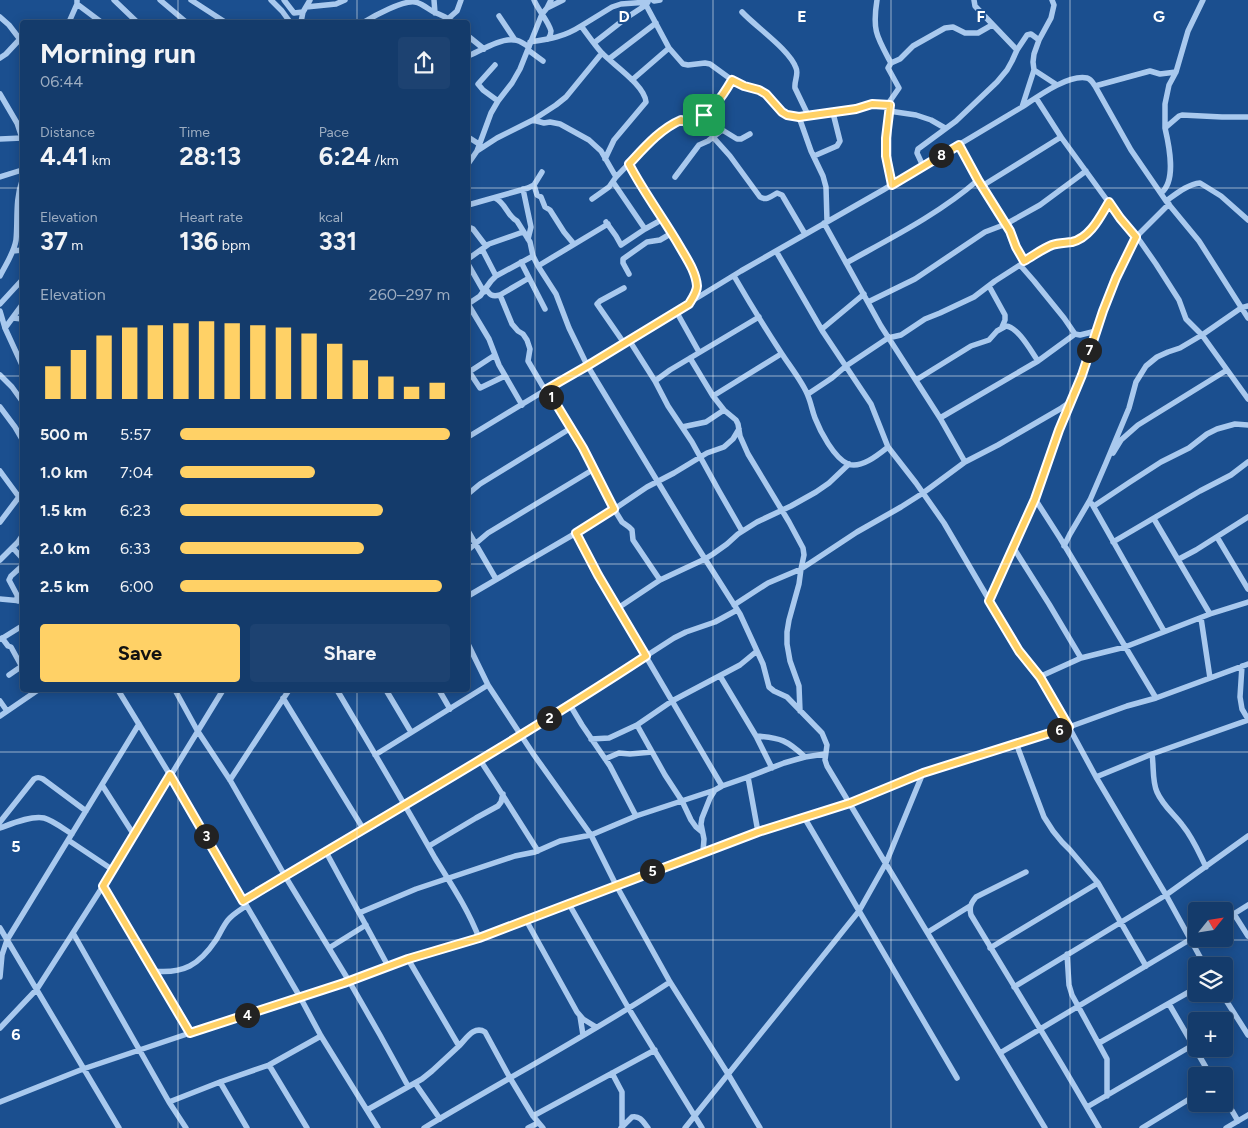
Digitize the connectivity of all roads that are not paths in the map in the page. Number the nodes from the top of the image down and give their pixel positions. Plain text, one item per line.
1 (114, 0) edge
2 (160, 0) edge
3 (191, 0) edge
4 (271, 0) edge
5 (284, 0) edge
6 (310, 0) edge
7 (345, 0) edge
8 (434, 0) edge
9 (461, 0) edge
10 (534, 0) edge
11 (551, 0) edge
12 (563, 0) edge
13 (877, 0) edge
14 (974, 0) edge
15 (1052, 0) edge
16 (1203, 0) edge
17 (404, 1) edge
18 (77, 2) edge
19 (652, 2) edge
20 (547, 8) junction
21 (304, 9) junction
22 (435, 12) junction
23 (742, 12) dead end
24 (542, 14) junction
25 (500, 16) dead end
26 (0, 17) edge
27 (70, 20) edge
28 (99, 20) edge
29 (135, 20) edge
30 (184, 20) edge
31 (223, 20) edge
32 (289, 20) edge
33 (301, 20) edge
34 (368, 20) edge
35 (451, 20) edge
36 (656, 23) junction
37 (992, 25) junction
38 (581, 26) junction
39 (470, 38) edge
40 (20, 39) edge
41 (548, 39) junction
42 (515, 40) junction
43 (1039, 40) junction
44 (20, 41) edge
45 (594, 43) junction
46 (529, 46) junction
47 (669, 48) junction
48 (484, 49) junction
49 (1016, 50) junction
50 (602, 53) junction
51 (470, 55) edge
52 (0, 58) edge
53 (609, 59) junction
54 (543, 61) dead end
55 (891, 63) junction
56 (495, 64) dead end
57 (1034, 70) junction
58 (1176, 72) junction
59 (632, 80) junction
60 (732, 80) junction
61 (1057, 85) junction
62 (1095, 86) junction
63 (0, 94) edge
64 (1036, 98) junction
65 (498, 101) junction
66 (1022, 107) junction
67 (889, 108) junction
68 (833, 112) junction
69 (704, 115) junction
70 (808, 115) junction
71 (799, 117) junction
72 (1248, 117) edge
73 (533, 120) junction
74 (945, 128) junction
75 (1165, 128) junction
76 (722, 130) junction
77 (20, 132) edge
78 (750, 134) dead end
79 (713, 136) junction
80 (1061, 137) junction
81 (20, 138) edge
82 (0, 139) edge
83 (470, 139) edge
84 (959, 145) junction
85 (478, 148) junction
86 (814, 156) junction
87 (605, 159) junction
88 (470, 161) edge
89 (629, 164) junction
90 (923, 166) junction
91 (20, 171) edge
92 (542, 172) dead end
93 (1086, 172) junction
94 (0, 177) edge
95 (675, 177) dead end
96 (615, 180) junction
97 (978, 180) junction
98 (534, 185) junction
99 (892, 185) junction
100 (982, 186) junction
101 (523, 189) junction
102 (20, 191) edge
103 (1161, 193) junction
104 (495, 198) junction
105 (592, 199) dead end
106 (1109, 202) junction
107 (1167, 202) junction
108 (470, 204) edge
109 (663, 219) junction
110 (1248, 220) edge
111 (826, 222) junction
112 (1006, 224) junction
113 (470, 229) edge
114 (645, 229) junction
115 (19, 231) edge
116 (523, 232) junction
117 (672, 233) junction
118 (805, 234) junction
119 (1136, 237) junction
120 (528, 239) junction
121 (574, 244) junction
122 (484, 248) junction
123 (20, 250) edge
124 (13, 251) junction
125 (776, 251) junction
126 (533, 256) junction
127 (470, 258) edge
128 (521, 262) junction
129 (846, 263) junction
130 (1022, 263) junction
131 (538, 266) junction
132 (470, 267) edge
133 (629, 274) dead end
134 (0, 276) edge
135 (496, 276) junction
136 (734, 276) junction
137 (529, 278) junction
138 (20, 282) edge
139 (989, 286) junction
140 (624, 288) dead end
141 (485, 291) junction
142 (864, 294) junction
143 (500, 295) junction
144 (868, 302) junction
145 (470, 303) edge
146 (0, 304) edge
147 (689, 304) junction
148 (1248, 306) edge
149 (470, 307) edge
150 (20, 308) edge
151 (1241, 308) junction
152 (546, 309) dead end
153 (0, 311) edge
154 (676, 311) junction
155 (759, 317) junction
156 (13, 318) junction
157 (1248, 318) edge
158 (20, 319) edge
159 (1002, 327) junction
160 (5, 328) junction
161 (822, 329) junction
162 (1096, 331) junction
163 (1075, 334) junction
164 (1202, 335) junction
165 (888, 338) junction
166 (627, 342) junction
167 (700, 352) junction
168 (782, 354) junction
169 (495, 355) junction
170 (690, 358) junction
171 (20, 361) edge
172 (1038, 361) junction
173 (587, 366) junction
174 (846, 366) junction
175 (470, 370) edge
176 (1227, 370) junction
177 (470, 374) edge
178 (0, 375) edge
179 (505, 376) junction
180 (916, 380) junction
181 (655, 381) junction
182 (546, 389) junction
183 (808, 394) junction
184 (713, 396) junction
185 (20, 398) edge
186 (1248, 399) edge
187 (1072, 401) junction
188 (522, 405) junction
189 (0, 407) edge
190 (724, 410) junction
191 (940, 418) junction
192 (1248, 425) edge
193 (682, 427) junction
194 (571, 428) junction
195 (740, 429) junction
196 (470, 435) edge
197 (20, 436) edge
198 (888, 446) junction
199 (700, 456) junction
200 (965, 462) junction
201 (1248, 462) edge
202 (1106, 463) junction
203 (849, 464) junction
204 (594, 469) junction
205 (1, 474) edge
206 (657, 481) junction
207 (470, 492) edge
208 (923, 493) junction
209 (20, 494) edge
210 (20, 496) edge
211 (1035, 499) junction
212 (1090, 500) junction
213 (1094, 506) junction
214 (614, 509) junction
215 (781, 510) junction
216 (1248, 517) edge
217 (1154, 519) junction
218 (0, 522) edge
219 (742, 531) junction
220 (576, 533) junction
221 (470, 535) edge
222 (1217, 537) junction
223 (20, 539) edge
224 (1114, 542) junction
225 (475, 544) junction
226 (1064, 546) junction
227 (1013, 547) junction
228 (13, 548) junction
229 (470, 548) edge
230 (20, 556) edge
231 (705, 559) junction
232 (1178, 559) junction
233 (0, 560) edge
234 (20, 568) edge
235 (801, 569) junction
236 (496, 579) junction
237 (660, 580) junction
238 (1248, 589) edge
239 (470, 595) edge
240 (0, 599) edge
241 (20, 601) edge
242 (989, 601) junction
243 (1248, 602) edge
244 (736, 607) junction
245 (618, 608) junction
246 (1210, 614) junction
247 (1201, 618) junction
248 (20, 627) edge
249 (1164, 631) junction
250 (1, 639) edge
251 (1125, 647) junction
252 (470, 648) edge
253 (757, 651) junction
254 (646, 656) junction
255 (1081, 658) junction
256 (20, 663) edge
257 (1245, 665) edge
258 (20, 668) edge
259 (9, 675) dead end
260 (720, 676) junction
261 (1040, 677) junction
262 (1210, 678) junction
263 (488, 686) junction
264 (35, 692) edge
265 (119, 692) edge
266 (177, 692) edge
267 (222, 692) edge
268 (288, 692) edge
269 (338, 692) edge
270 (387, 692) edge
271 (440, 692) edge
272 (283, 698) junction
273 (1156, 698) junction
274 (0, 701) edge
275 (672, 701) junction
276 (570, 705) junction
277 (450, 709) junction
278 (7, 711) junction
279 (800, 711) junction
280 (0, 716) edge
281 (1248, 719) edge
282 (139, 724) junction
283 (637, 725) junction
284 (1069, 727) junction
285 (198, 730) junction
286 (411, 732) junction
287 (521, 735) junction
288 (756, 736) junction
289 (591, 739) junction
290 (1016, 743) junction
291 (652, 752) junction
292 (825, 754) junction
293 (1152, 754) junction
294 (375, 755) junction
295 (805, 757) junction
296 (605, 759) junction
297 (480, 760) junction
298 (772, 768) junction
299 (923, 773) junction
300 (170, 775) junction
301 (748, 777) junction
302 (1096, 777) junction
303 (230, 780) junction
304 (102, 785) junction
305 (722, 786) junction
306 (715, 790) junction
307 (503, 794) junction
308 (682, 801) junction
309 (850, 803) junction
310 (406, 805) junction
311 (86, 810) junction
312 (636, 816) junction
313 (804, 817) junction
314 (0, 822) edge
315 (0, 828) edge
316 (364, 830) junction
317 (702, 832) junction
318 (758, 832) junction
319 (72, 834) junction
320 (134, 835) junction
321 (591, 835) junction
322 (1248, 836) edge
323 (68, 840) junction
324 (429, 846) junction
325 (538, 851) junction
326 (326, 852) junction
327 (703, 852) junction
328 (886, 863) junction
329 (1206, 867) junction
330 (113, 870) junction
331 (1026, 872) dead end
332 (285, 876) junction
333 (448, 879) junction
334 (1098, 883) junction
335 (616, 885) junction
336 (103, 886) junction
337 (1166, 895) junction
338 (245, 903) junction
339 (569, 904) junction
340 (1248, 905) edge
341 (970, 906) junction
342 (859, 911) junction
343 (359, 913) junction
344 (1234, 914) joint
345 (526, 920) junction
346 (1121, 922) junction
347 (366, 924) junction
348 (0, 928) edge
349 (928, 932) junction
350 (73, 933) junction
351 (1188, 936) edge
352 (1248, 936) edge
353 (479, 938) junction
354 (7, 940) junction
355 (1188, 941) edge
356 (329, 948) junction
357 (990, 948) junction
358 (1067, 954) junction
359 (408, 959) junction
360 (388, 966) junction
361 (1146, 966) junction
362 (153, 971) junction
363 (0, 977) edge
364 (349, 981) junction
365 (670, 982) junction
366 (1014, 987) junction
367 (37, 989) junction
368 (1188, 993) edge
369 (300, 997) junction
370 (1227, 1002) edge
371 (1169, 1004) junction
372 (1078, 1006) junction
373 (629, 1009) junction
374 (580, 1016) junction
375 (0, 1028) edge
376 (596, 1028) junction
377 (1040, 1029) junction
378 (190, 1033) junction
379 (583, 1035) junction
380 (1248, 1035) edge
381 (321, 1036) junction
382 (1188, 1036) edge
383 (1100, 1043) junction
384 (459, 1046) junction
385 (1188, 1048) edge
386 (140, 1050) junction
387 (655, 1050) junction
388 (1000, 1053) junction
389 (269, 1065) junction
390 (83, 1069) junction
391 (612, 1074) junction
392 (728, 1074) junction
393 (510, 1078) junction
394 (957, 1078) dead end
395 (220, 1082) junction
396 (415, 1083) junction
397 (408, 1086) junction
398 (1107, 1096) junction
399 (1188, 1100) edge
400 (0, 1102) edge
401 (169, 1102) junction
402 (1087, 1107) junction
403 (367, 1110) junction
404 (1233, 1112) edge
405 (695, 1115) junction
406 (1248, 1115) edge
407 (533, 1116) junction
408 (440, 1119) junction
409 (1238, 1121) junction
410 (538, 1123) junction
411 (119, 1128) edge
412 (186, 1128) edge
413 (247, 1128) edge
414 (307, 1128) edge
415 (378, 1128) edge
416 (424, 1128) edge
417 (528, 1128) edge
418 (543, 1128) edge
419 (621, 1128) edge
420 (648, 1128) edge
421 (685, 1128) edge
422 (702, 1128) edge
423 (760, 1128) edge
424 (1045, 1128) edge
425 (1098, 1128) edge
426 (1142, 1128) edge
427 (1226, 1128) edge

1 - 29 street
2 - 30 street
3 - 31 street
4 - 32 street
5 - 21 street
6 - 21 street
7 - 21 street
8 - 22 street
9 - 35 street
10 - 24 street
11 - 20 street
12 - 20 street
13 - 55 street
14 - 37 street
15 - 43 street
16 - 58 street
17 - 22 street
17 - 34 street
18 - 27 street
18 - 28 street
19 - 36 street
19 - 38 street
19 - 45 street
20 - 24 street
21 - 33 street
22 - 35 street
23 - 70 street
24 - 41 street
24 - 46 street
25 - 42 street
26 - 40 street
36 - 47 street
36 - 53 street
37 - 49 street
37 - 55 street
38 - 41 street
38 - 45 street
39 - 48 street
41 - 46 street
42 - 46 street
42 - 48 street
43 - 49 street
43 - 57 street
44 - 52 street
45 - 50 street
46 - 54 street
46 - 65 street
47 - 59 street
47 - 60 street
48 - 51 street
49 - 74 street
50 - 53 street
50 - 73 street
53 - 59 street
55 - 67 street
56 - 65 street
57 - 61 street
57 - 66 street
58 - 62 street
58 - 75 street
59 - 87 street
60 - 69 street
60 - 71 street
61 - 62 street
61 - 64 street
62 - 103 street
63 - 77 street
64 - 66 street
64 - 80 street
65 - 85 street
66 - 84 street
67 - 68 street
67 - 74 street
67 - 99 street
68 - 70 street
68 - 86 street
69 - 76 street
69 - 89 street
70 - 71 street
71 - 86 street
72 - 75 street
73 - 85 street
73 - 87 street
74 - 90 street
75 - 103 street
76 - 78 street
76 - 79 street
79 - 95 street
79 - 118 street
80 - 93 street
80 - 100 street
81 - 82 street
83 - 85 street
84 - 90 street
84 - 97 street
85 - 88 street
86 - 111 street
87 - 96 street
89 - 96 street
89 - 109 street
90 - 99 street
91 - 94 street
92 - 98 street
93 - 106 street
93 - 112 street
96 - 105 street
96 - 114 street
97 - 100 street
97 - 129 street
98 - 101 street
98 - 121 street
99 - 111 street
100 - 112 street
101 - 104 street
101 - 120 street
102 - 115 street
103 - 107 street
104 - 108 street
104 - 116 street
106 - 119 street
106 - 130 street
107 - 110 street
107 - 119 street
107 - 151 street
109 - 114 street
109 - 117 street
111 - 118 street
111 - 129 street
112 - 130 street
112 - 144 street
113 - 122 street
114 - 121 street
115 - 124 street
116 - 120 street
116 - 122 street
117 - 133 street
117 - 147 street
118 - 125 street
119 - 162 street
119 - 164 street
120 - 126 street
121 - 131 street
122 - 127 street
122 - 135 street
123 - 124 street
124 - 134 street
125 - 136 street
125 - 161 street
126 - 128 street
126 - 131 street
128 - 135 street
128 - 137 street
129 - 142 street
130 - 139 street
130 - 163 street
131 - 173 street
132 - 141 street
135 - 141 street
136 - 147 street
136 - 155 street
137 - 143 street
137 - 152 street
138 - 146 street
139 - 159 street
139 - 165 street
140 - 166 street
141 - 143 street
141 - 145 street
142 - 144 street
142 - 161 street
143 - 182 street
144 - 165 street
147 - 154 street
148 - 151 street
149 - 169 street
150 - 156 street
151 - 157 street
151 - 164 street
153 - 160 street
154 - 166 street
154 - 167 street
155 - 167 street
155 - 168 street
156 - 158 street
156 - 160 street
159 - 172 street
159 - 180 street
160 - 171 street
161 - 174 street
162 - 163 street
162 - 187 street
163 - 172 street
164 - 176 street
164 - 202 street
165 - 174 street
165 - 180 street
166 - 173 street
166 - 181 street
167 - 170 street
168 - 183 street
168 - 184 street
169 - 175 street
169 - 179 street
170 - 181 street
170 - 184 street
172 - 191 street
173 - 182 street
173 - 206 street
174 - 183 street
174 - 198 street
176 - 186 street
176 - 202 street
177 - 179 street
178 - 185 street
179 - 188 street
180 - 191 street
181 - 193 street
182 - 188 street
182 - 194 street
183 - 203 street
184 - 190 street
187 - 200 street
187 - 211 street
188 - 196 street
189 - 197 street
190 - 193 street
190 - 195 street
191 - 200 street
192 - 213 street
193 - 199 street
194 - 204 street
194 - 207 street
195 - 199 street
195 - 215 street
198 - 203 street
198 - 208 street
199 - 206 street
199 - 219 street
200 - 208 street
201 - 217 street
202 - 212 street
203 - 215 street
204 - 214 street
204 - 225 street
205 - 209 street
206 - 214 street
206 - 231 street
208 - 235 street
208 - 242 street
210 - 218 street
211 - 226 street
211 - 227 street
212 - 213 street
212 - 226 street
213 - 224 street
214 - 220 street
214 - 237 street
215 - 219 street
215 - 235 street
216 - 222 street
217 - 224 street
217 - 232 street
219 - 231 street
220 - 236 street
220 - 245 street
221 - 225 street
222 - 232 street
222 - 238 street
223 - 228 street
224 - 249 street
225 - 229 street
225 - 236 street
226 - 251 street
227 - 242 street
227 - 255 street
228 - 230 street
228 - 233 street
231 - 237 street
231 - 244 street
232 - 246 street
234 - 241 street
235 - 244 street
235 - 279 street
236 - 239 street
237 - 245 street
240 - 241 street
242 - 261 street
243 - 246 street
244 - 253 street
244 - 254 street
245 - 254 street
246 - 247 street
247 - 249 street
247 - 262 street
248 - 250 street
249 - 251 street
250 - 256 street
251 - 255 street
251 - 273 street
252 - 263 street
253 - 260 street
253 - 279 street
254 - 275 street
254 - 276 street
255 - 261 street
257 - 262 street
257 - 281 street
258 - 259 street
260 - 275 street
260 - 288 street
261 - 284 street
262 - 273 street
263 - 277 street
263 - 287 street
264 - 278 street
265 - 282 street
266 - 285 street
267 - 285 street
268 - 272 street
269 - 294 street
270 - 286 street
271 - 277 street
272 - 303 street
272 - 316 street
273 - 284 street
274 - 278 street
275 - 283 street
275 - 305 street
276 - 287 street
276 - 289 street
277 - 286 street
278 - 280 street
279 - 292 street
281 - 293 street
282 - 300 street
282 - 304 street
283 - 289 street
283 - 291 street
284 - 290 street
284 - 302 street
285 - 300 street
285 - 303 street
286 - 294 street
287 - 297 street
287 - 321 street
288 - 295 street
288 - 298 street
289 - 296 street
290 - 299 street
290 - 334 street
291 - 296 street
291 - 308 street
292 - 295 street
292 - 309 street
293 - 302 street
293 - 329 street
294 - 310 street
295 - 298 street
296 - 312 street
297 - 307 street
297 - 310 street
298 - 301 street
299 - 309 street
299 - 328 street
300 - 320 street
300 - 338 street
301 - 305 street
301 - 318 street
302 - 337 street
303 - 332 street
304 - 311 street
304 - 320 street
305 - 306 street
306 - 308 street
306 - 317 street
307 - 324 street
307 - 325 street
308 - 312 street
308 - 317 street
309 - 313 street
309 - 328 street
310 - 316 street
310 - 324 street
311 - 314 street
311 - 319 street
312 - 321 street
313 - 318 street
313 - 342 street
315 - 319 street
316 - 326 street
317 - 327 street
318 - 327 street
319 - 323 street
320 - 330 street
321 - 325 street
321 - 335 street
322 - 329 street
323 - 330 street
323 - 354 street
324 - 333 street
325 - 333 street
326 - 332 street
326 - 343 street
327 - 335 street
328 - 342 street
328 - 349 street
329 - 337 street
330 - 336 street
331 - 341 street
332 - 338 street
332 - 356 street
333 - 343 street
333 - 353 street
334 - 346 street
334 - 357 street
335 - 339 street
335 - 365 street
336 - 350 street
336 - 362 street
337 - 346 street
337 - 351 street
338 - 362 street
338 - 369 street
339 - 345 street
339 - 373 street
340 - 344 street
341 - 349 street
341 - 357 street
342 - 392 street
342 - 394 street
343 - 347 street
344 - 352 street
345 - 353 street
345 - 374 street
346 - 358 street
346 - 361 street
347 - 356 street
347 - 360 street
348 - 354 street
349 - 388 street
350 - 367 street
350 - 386 street
353 - 359 street
354 - 363 street
354 - 367 street
355 - 361 street
356 - 364 street
357 - 366 street
358 - 366 street
358 - 372 street
359 - 360 street
359 - 384 street
360 - 364 street
361 - 372 street
362 - 378 street
364 - 369 street
364 - 397 street
365 - 373 street
365 - 392 street
366 - 377 street
367 - 375 street
367 - 390 street
368 - 371 street
369 - 378 street
369 - 381 street
370 - 380 street
371 - 382 street
371 - 383 street
372 - 377 street
372 - 383 street
373 - 376 street
373 - 387 street
374 - 376 street
374 - 379 street
376 - 379 street
377 - 388 street
377 - 402 street
378 - 386 street
379 - 393 street
381 - 389 street
381 - 403 street
383 - 398 street
384 - 393 street
384 - 396 street
385 - 398 street
386 - 390 street
386 - 401 street
387 - 391 street
387 - 405 street
388 - 424 street
389 - 395 street
389 - 414 street
390 - 400 street
390 - 411 street
391 - 407 street
391 - 419 street
392 - 405 street
392 - 423 street
393 - 407 street
393 - 408 street
395 - 401 street
395 - 413 street
396 - 397 street
396 - 408 street
397 - 403 street
398 - 402 street
399 - 426 street
401 - 412 street
402 - 425 street
403 - 415 street
404 - 409 street
405 - 421 street
405 - 422 street
406 - 409 street
407 - 410 street
408 - 416 street
409 - 427 street
410 - 417 street
410 - 418 street
419 - 420 street

